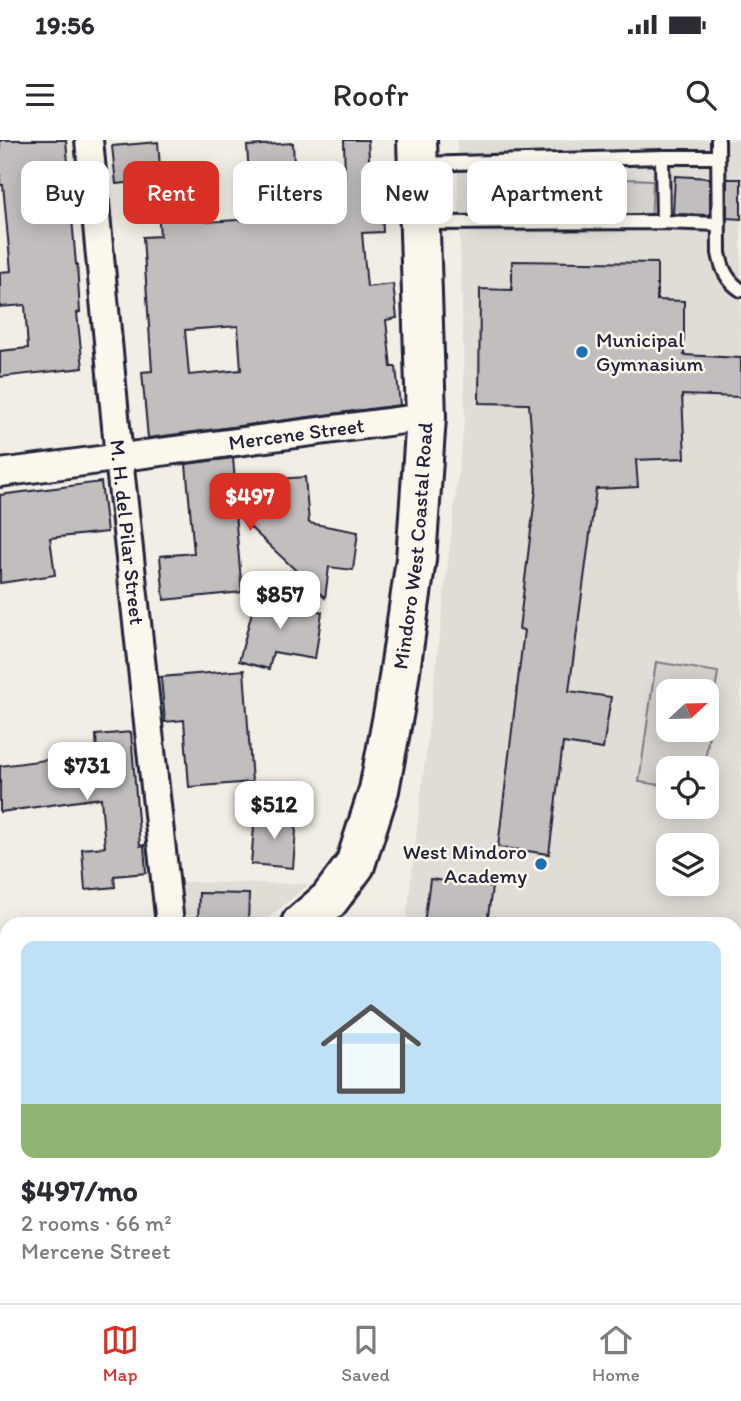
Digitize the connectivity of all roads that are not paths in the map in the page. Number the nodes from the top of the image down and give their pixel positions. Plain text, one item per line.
1 (89, 140) edge
2 (718, 140) edge
3 (418, 152) edge
4 (662, 157) junction
5 (717, 157) junction
6 (663, 222) junction
7 (453, 223) edge
8 (420, 224) edge
9 (719, 224) junction
10 (741, 290) edge
11 (426, 417) junction
12 (119, 458) junction
13 (0, 473) edge
14 (169, 917) edge
15 (309, 917) edge

1 - 12 street, M. H. del Pilar Street
2 - 5 lane
3 - 4 lane
4 - 5 lane
4 - 6 lane
5 - 9 lane
6 - 7 lane
6 - 9 lane
8 - 11 main road, Mindoro West Coastal Road
9 - 10 lane
11 - 12 street, Mercene Street
11 - 15 main road, Mindoro West Coastal Road
12 - 13 street, Mercene Street
12 - 14 street, M. H. del Pilar Street

